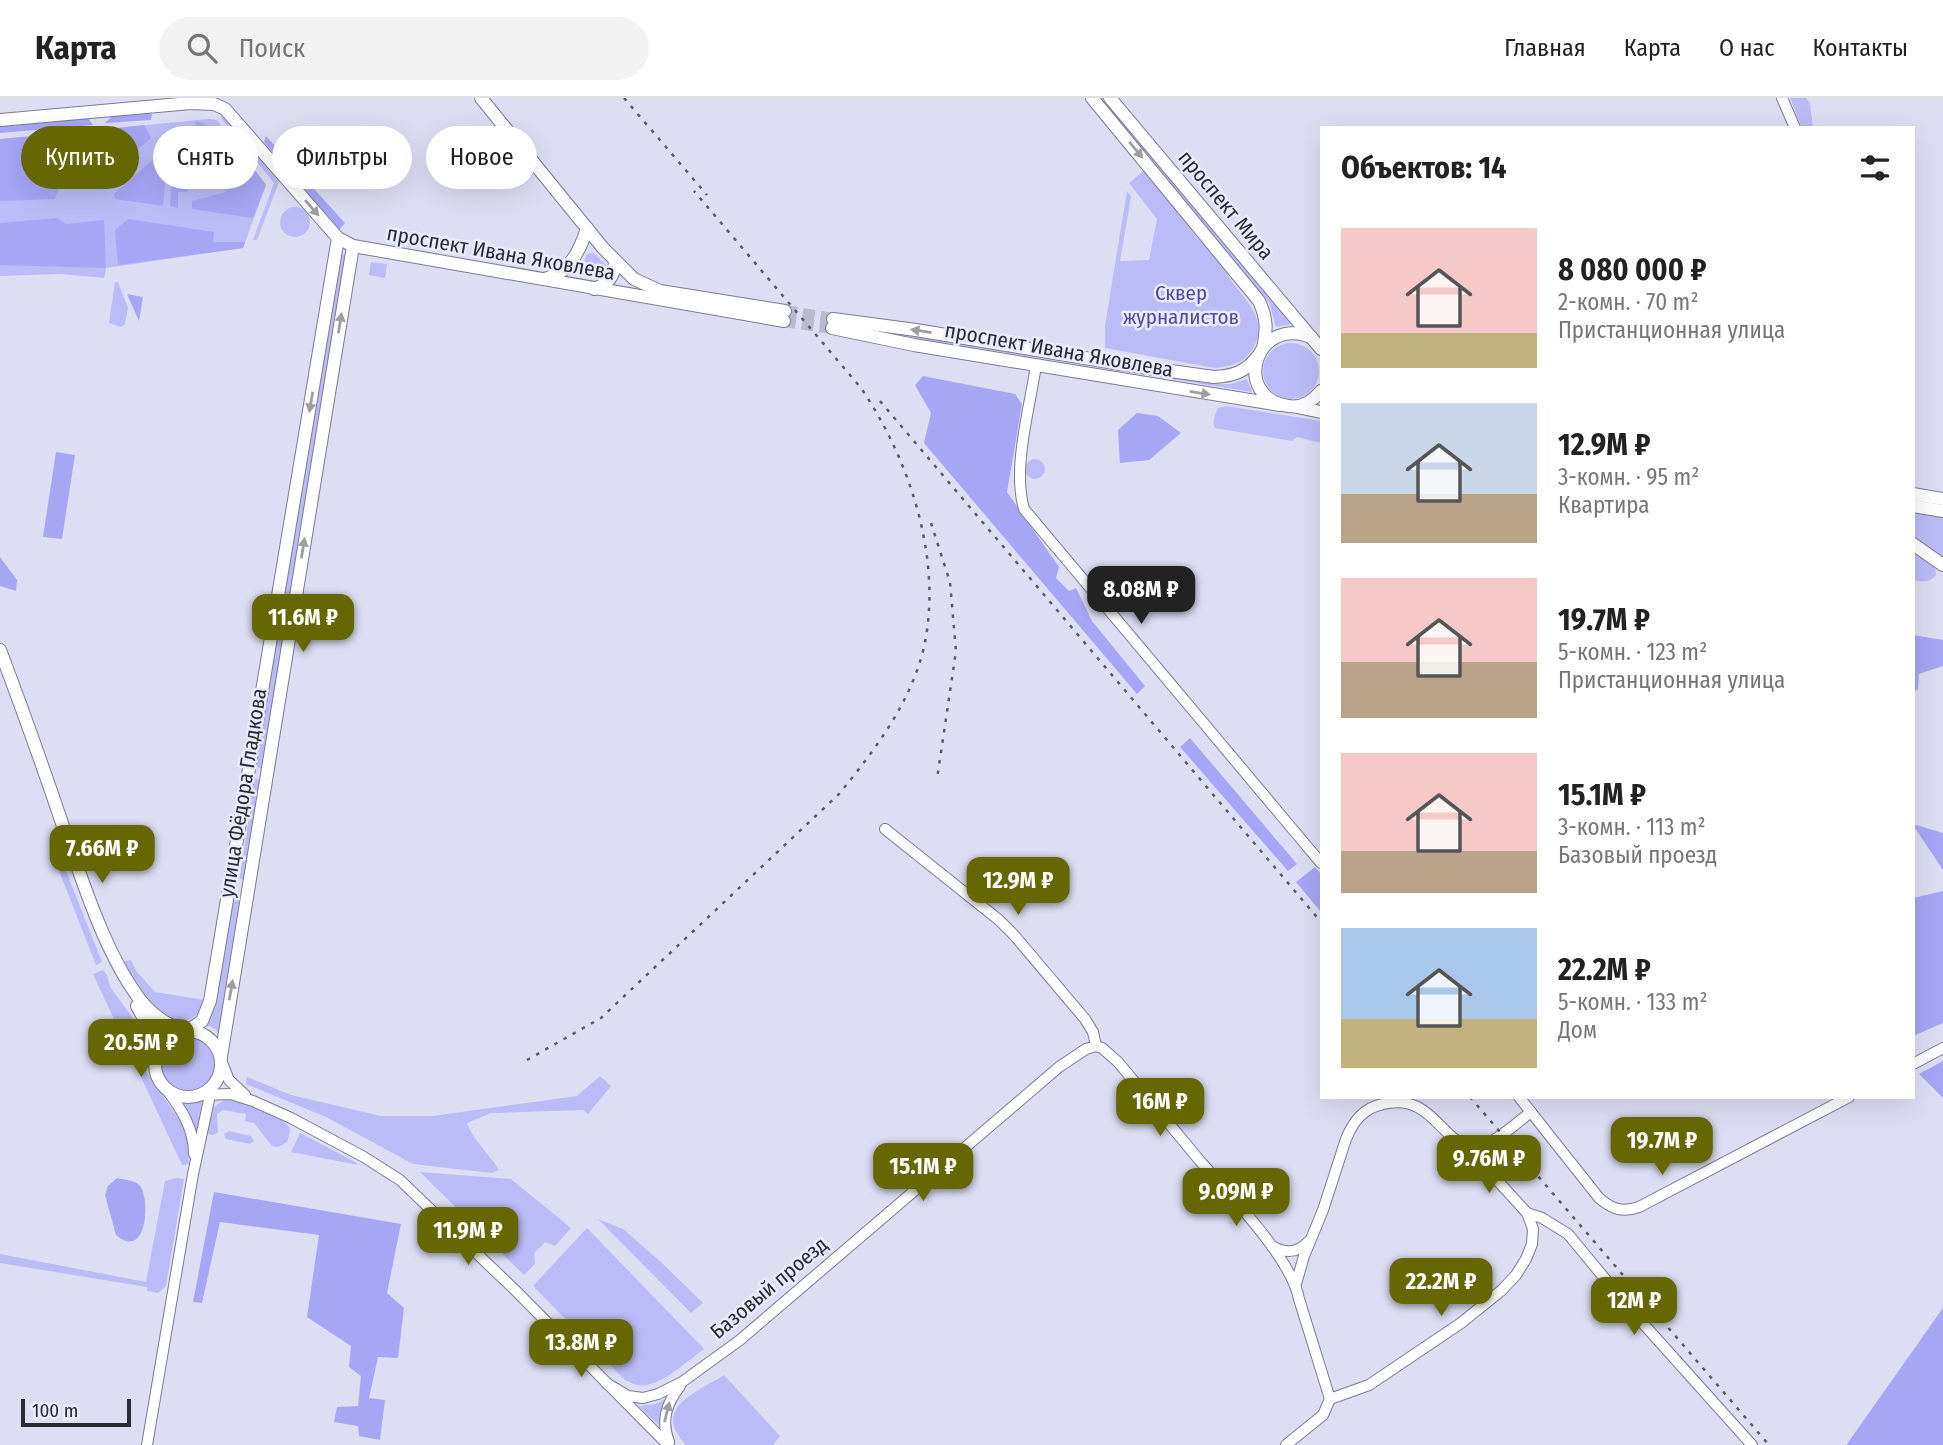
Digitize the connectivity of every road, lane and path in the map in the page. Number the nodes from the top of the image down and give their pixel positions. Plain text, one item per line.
1 (172, 98) edge
2 (481, 98) edge
3 (1092, 98) edge
4 (1110, 98) edge
5 (1782, 98) edge
6 (224, 104) edge
7 (0, 113) edge
8 (0, 120) edge
9 (1794, 126) edge
10 (587, 228) junction
11 (338, 238) junction
12 (353, 246) junction
13 (615, 262) junction
14 (547, 278) junction
15 (594, 289) junction
16 (1312, 338) junction
17 (1320, 348) edge
18 (1261, 352) junction
19 (1036, 365) junction
20 (1320, 392) edge
21 (1287, 406) junction
22 (1320, 412) edge
23 (303, 449) junction
24 (319, 452) junction
25 (1915, 494) edge
26 (1943, 499) edge
27 (1915, 506) edge
28 (1943, 512) edge
29 (1915, 545) edge
30 (1943, 565) edge
31 (0, 650) edge
32 (0, 669) edge
33 (29, 739) junction
34 (248, 773) junction
35 (266, 775) junction
36 (885, 829) dead end
37 (1320, 862) edge
38 (229, 890) junction
39 (247, 893) junction
40 (186, 1031) junction
41 (1096, 1046) junction
42 (1943, 1048) edge
43 (156, 1054) junction
44 (221, 1059) junction
45 (1915, 1063) edge
46 (167, 1090) junction
47 (207, 1092) junction
48 (1521, 1099) edge
49 (1845, 1099) edge
50 (253, 1101) junction
51 (1531, 1112) junction
52 (1478, 1150) junction
53 (193, 1174) junction
54 (1527, 1213) junction
55 (1311, 1237) junction
56 (1270, 1244) junction
57 (1296, 1284) junction
58 (682, 1382) junction
59 (606, 1383) junction
60 (1330, 1399) junction
61 (147, 1445) edge
62 (669, 1445) edge
63 (1286, 1445) edge
64 (1752, 1445) edge

1 - 7 main road
2 - 10 main road, проспект Ивана Яковлева
3 -> 18 main road, проспект Мира
4 - 16 main road, проспект Мира
5 - 9 street
6 - 8 main road
6 -> 11 main road
10 - 13 main road, проспект Ивана Яковлева
10 - 14 main road
11 - 12 main road, проспект Ивана Яковлева
11 -> 23 main road, улица Фёдора Гладкова
12 - 14 main road, проспект Ивана Яковлева
24 -> 12 main road, улица Фёдора Гладкова
13 - 15 main road
13 - 15 main road, проспект Ивана Яковлева
14 - 15 main road, проспект Ивана Яковлева
16 - 17 main road, проспект Мира
16 - 18 main road, проспект Ивана Яковлева
18 -> 19 main road, проспект Ивана Яковлева
18 - 21 main road, проспект Мира
19 -> 21 main road, проспект Ивана Яковлева
19 - 37 street
20 - 21 main road
21 - 22 main road, проспект Ивана Яковлева
23 - 24 main road
23 - 34 main road, улица Фёдора Гладкова
35 -> 24 main road, улица Фёдора Гладкова
25 - 26 main road
27 - 28 main road
29 - 30 main road
31 - 33 main road
32 - 33 main road
33 - 40 main road
33 - 43 main road
34 - 35 main road
34 - 38 main road, улица Фёдора Гладкова
35 - 39 main road, улица Фёдора Гладкова
36 - 41 street
38 - 39 main road
38 - 40 main road, улица Фёдора Гладкова
44 -> 39 main road, улица Фёдора Гладкова
40 - 43 main road
40 - 44 main road
41 - 56 street
41 - 58 street, Базовый проезд
42 - 45 street
43 - 46 main road
44 - 47 main road
44 - 50 street
46 - 47 main road
46 - 53 street
47 - 50 street
47 - 53 street
48 - 51 street
49 - 51 street
50 - 59 street
51 - 52 street
52 - 54 street
52 - 55 street
53 - 61 street
54 - 60 street
54 - 64 street
55 - 56 street
55 - 57 street
56 - 57 street
57 - 60 street
58 - 59 street, Базовый проезд
62 -> 58 street
59 - 62 street
60 - 63 street

